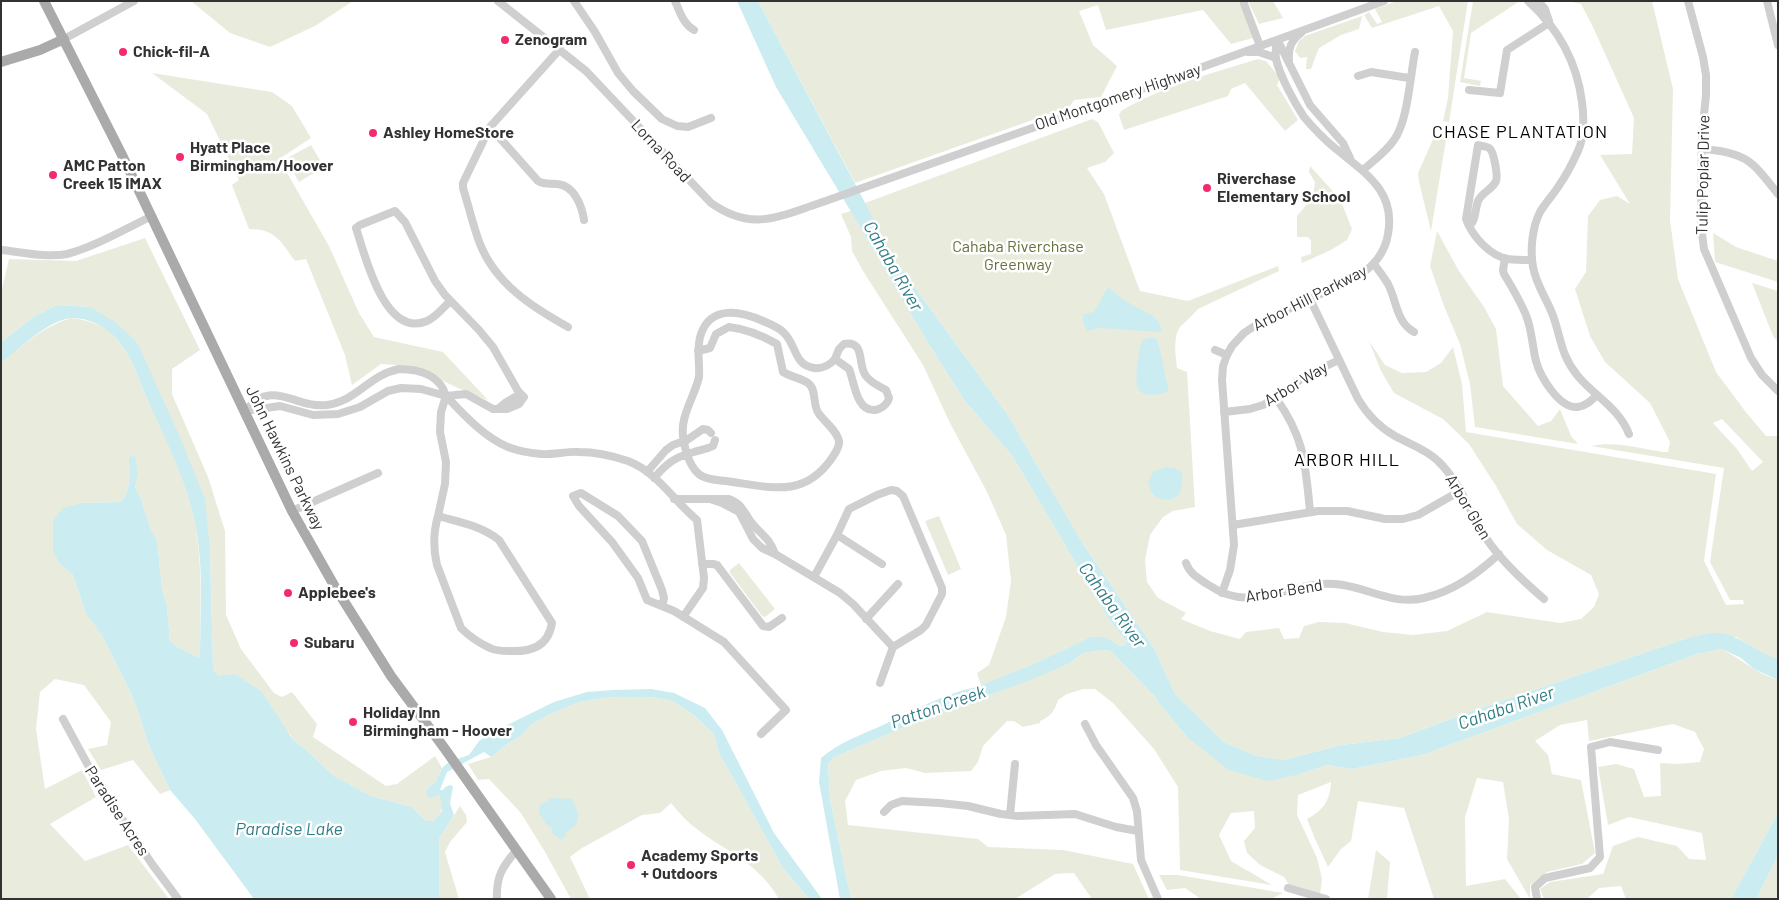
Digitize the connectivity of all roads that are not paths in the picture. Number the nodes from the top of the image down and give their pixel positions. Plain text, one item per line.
1 (44, 1) edge
2 (134, 1) edge
3 (498, 1) edge
4 (574, 1) edge
5 (675, 1) edge
6 (1243, 1) edge
7 (1384, 1) edge
8 (1528, 1) edge
9 (1538, 1) edge
10 (1688, 1) edge
11 (1767, 1) edge
12 (1370, 4) edge
13 (1549, 23) junction
14 (694, 30) dead end
15 (1305, 30) junction
16 (64, 39) junction
17 (1277, 40) junction
18 (1778, 45) edge
19 (1260, 46) junction
20 (560, 49) junction
21 (1241, 52) junction
22 (1414, 52) dead end
23 (1276, 58) junction
24 (1, 62) edge
25 (1289, 62) junction
26 (1358, 76) dead end
27 (1410, 78) junction
28 (1468, 90) dead end
29 (711, 118) dead end
30 (490, 127) junction
31 (1702, 150) junction
32 (1352, 160) junction
33 (1363, 170) junction
34 (852, 192) joint
35 (1778, 194) edge
36 (152, 216) junction
37 (584, 220) dead end
38 (1469, 226) junction
39 (1, 250) edge
40 (1505, 258) junction
41 (1532, 260) junction
42 (1374, 264) junction
43 (1310, 299) junction
44 (450, 300) junction
45 (568, 327) dead end
46 (1414, 332) dead end
47 (1216, 350) dead end
48 (698, 351) junction
49 (1227, 355) junction
50 (835, 359) junction
51 (1339, 360) junction
52 (1778, 391) edge
53 (1598, 395) junction
54 (446, 396) junction
55 (1276, 398) junction
56 (245, 411) junction
57 (1224, 412) junction
58 (1629, 434) dead end
59 (684, 442) junction
60 (688, 454) junction
61 (647, 472) junction
62 (378, 473) dead end
63 (654, 478) junction
64 (1460, 491) junction
65 (674, 499) junction
66 (292, 511) junction
67 (1310, 511) junction
68 (438, 516) junction
69 (1233, 525) junction
70 (837, 534) junction
71 (1499, 554) junction
72 (1186, 563) dead end
73 (702, 564) junction
74 (882, 564) dead end
75 (814, 577) junction
76 (898, 584) dead end
77 (1222, 593) junction
78 (1544, 599) dead end
79 (662, 606) junction
80 (683, 617) junction
81 (782, 618) dead end
82 (866, 619) junction
83 (893, 647) junction
84 (880, 683) dead end
85 (63, 719) dead end
86 (1085, 724) dead end
87 (761, 734) dead end
88 (1658, 750) dead end
89 (1016, 764) dead end
90 (884, 812) dead end
91 (1010, 815) junction
92 (1138, 831) junction
93 (516, 851) junction
94 (1288, 888) dead end
95 (178, 899) edge
96 (497, 899) edge
97 (550, 899) edge
98 (1158, 899) edge
99 (1326, 899) edge
100 (1537, 899) edge

1 - 16 main road, John Hawkins Parkway
2 - 16 street
3 - 20 street, Lorna Road
4 - 29 street
5 - 14 street
6 - 19 street
7 - 12 street, Old Montgomery Highway
8 - 13 street
9 - 13 street
10 - 31 street, Tulip Poplar Drive
11 - 18 street
12 - 15 street, Old Montgomery Highway
13 - 28 street
13 - 41 street
15 - 17 street, Old Montgomery Highway
15 - 25 street
16 - 24 main road
16 - 36 main road, John Hawkins Parkway
17 - 19 street, Old Montgomery Highway
17 - 23 street, Arbor Hill Parkway
17 - 25 street, Arbor Hill Parkway
19 - 21 street, Old Montgomery Highway
20 - 30 street
20 - 34 street, Lorna Road
21 - 23 street
21 - 34 street, Old Montgomery Highway
22 - 27 street
23 - 32 street, Arbor Hill Parkway
25 - 32 street, Arbor Hill Parkway
26 - 27 street
27 - 33 street
30 - 37 street
30 - 45 street
31 - 35 street
31 - 52 street, Tulip Poplar Drive
32 - 33 street, Arbor Hill Parkway
33 - 42 street, Arbor Hill Parkway
36 - 39 street
36 - 56 main road, John Hawkins Parkway
38 - 38 street
38 - 40 street
40 - 41 street
40 - 53 street
41 - 53 street
42 - 43 street, Arbor Hill Parkway
42 - 46 street
43 - 49 street, Arbor Hill Parkway
43 - 51 street, Arbor Glen
44 - 44 street
44 - 54 street
47 - 49 street
48 - 50 street
48 - 59 street
48 - 60 street
49 - 57 street, Arbor Hill Parkway
50 - 50 street
51 - 55 street, Arbor Way
51 - 64 street, Arbor Glen
53 - 58 street
54 - 56 street
54 - 56 street
54 - 61 street
54 - 68 street
55 - 57 street, Arbor Way
55 - 67 street
56 - 66 main road, John Hawkins Parkway
57 - 69 street, Arbor Hill Parkway
59 - 60 street
59 - 60 street
59 - 61 street
60 - 63 street
61 - 63 street
62 - 66 street
63 - 65 street
64 - 67 street
64 - 71 street, Arbor Glen
65 - 73 street
65 - 75 street
66 - 93 main road, John Hawkins Parkway
67 - 69 street
68 - 68 street
69 - 77 street, Arbor Hill Parkway
70 - 74 street
70 - 75 street
70 - 83 street
71 - 77 street, Arbor Bend
71 - 78 street, Arbor Glen
72 - 77 street, Arbor Bend
73 - 80 street
73 - 81 street
75 - 82 street
76 - 82 street
79 - 79 street
79 - 80 street
80 - 87 street
82 - 83 street
83 - 84 street
85 - 95 street, Paradise Acres
86 - 92 street
88 - 100 street
89 - 91 street
90 - 91 street
91 - 92 street
92 - 98 street
93 - 96 street
93 - 97 main road, John Hawkins Parkway
94 - 99 street

